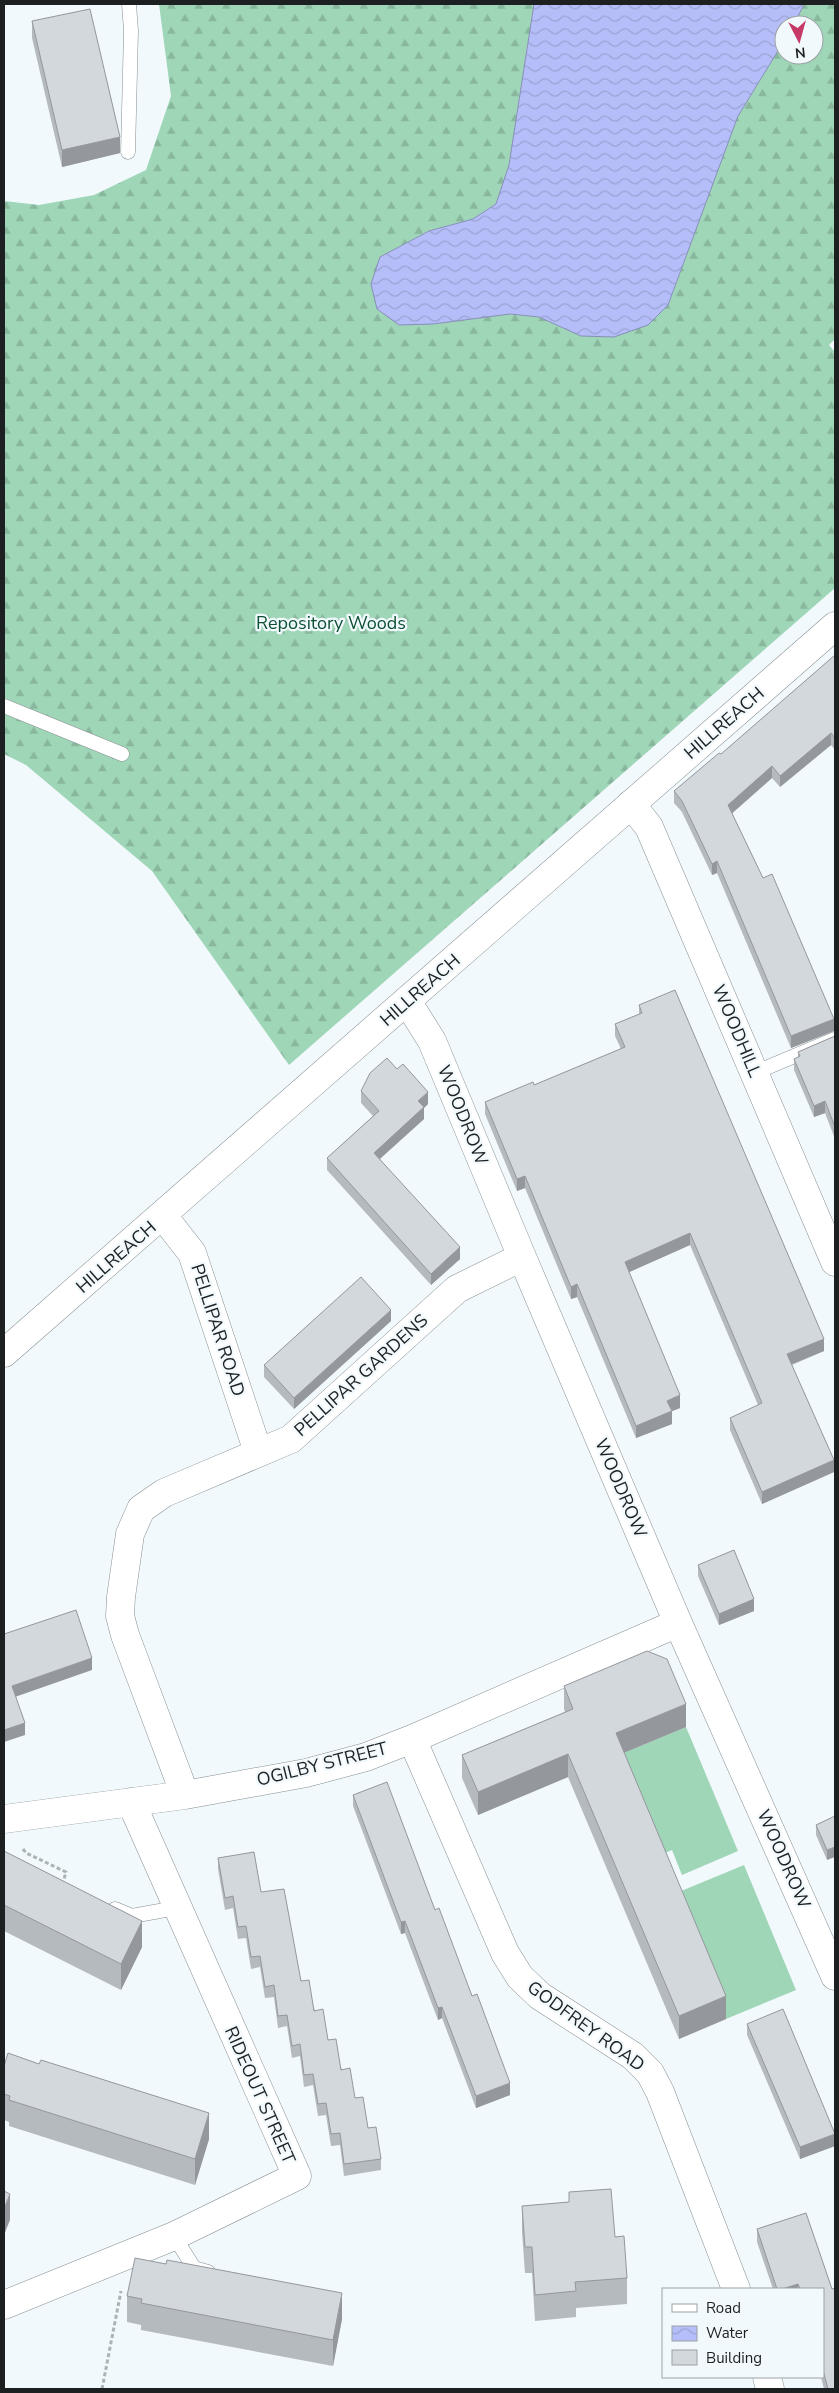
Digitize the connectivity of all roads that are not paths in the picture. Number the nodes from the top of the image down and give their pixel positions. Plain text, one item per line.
1 (129, 4) edge
2 (128, 152) dead end
3 (835, 626) edge
4 (4, 706) edge
5 (122, 754) dead end
6 (631, 804) junction
7 (407, 1001) junction
8 (835, 1039) edge
9 (754, 1073) junction
10 (163, 1216) junction
11 (522, 1257) junction
12 (835, 1262) edge
13 (4, 1353) edge
14 (258, 1452) junction
15 (678, 1623) junction
16 (412, 1739) junction
17 (185, 1795) junction
18 (131, 1802) junction
19 (11, 1818) edge
20 (105, 1905) edge
21 (176, 1908) junction
22 (835, 1976) edge
23 (174, 2236) junction
24 (221, 2275) edge
25 (736, 2288) edge
26 (4, 2305) edge

1 - 2 lane
3 - 6 street, HILLREACH
4 - 5 lane
6 - 7 street, HILLREACH
6 - 9 street, WOODHILL
7 - 10 street, HILLREACH
7 - 11 street, WOODROW
8 - 9 lane
9 - 12 street, WOODHILL
10 - 13 street, HILLREACH
10 - 14 street, PELLIPAR ROAD
11 - 14 street, PELLIPAR GARDENS
11 - 15 street, WOODROW
14 - 17 street, PELLIPAR GARDENS
15 - 16 street, OGILBY STREET
15 - 22 street, WOODROW
16 - 17 street, OGILBY STREET
16 - 25 street, GODFREY ROAD
17 - 18 street, OGILBY STREET
18 - 19 street, OGILBY STREET
18 - 21 street, RIDEOUT STREET
20 - 21 lane
21 - 23 street, RIDEOUT STREET
23 - 24 lane
23 - 26 street, RIDEOUT STREET

